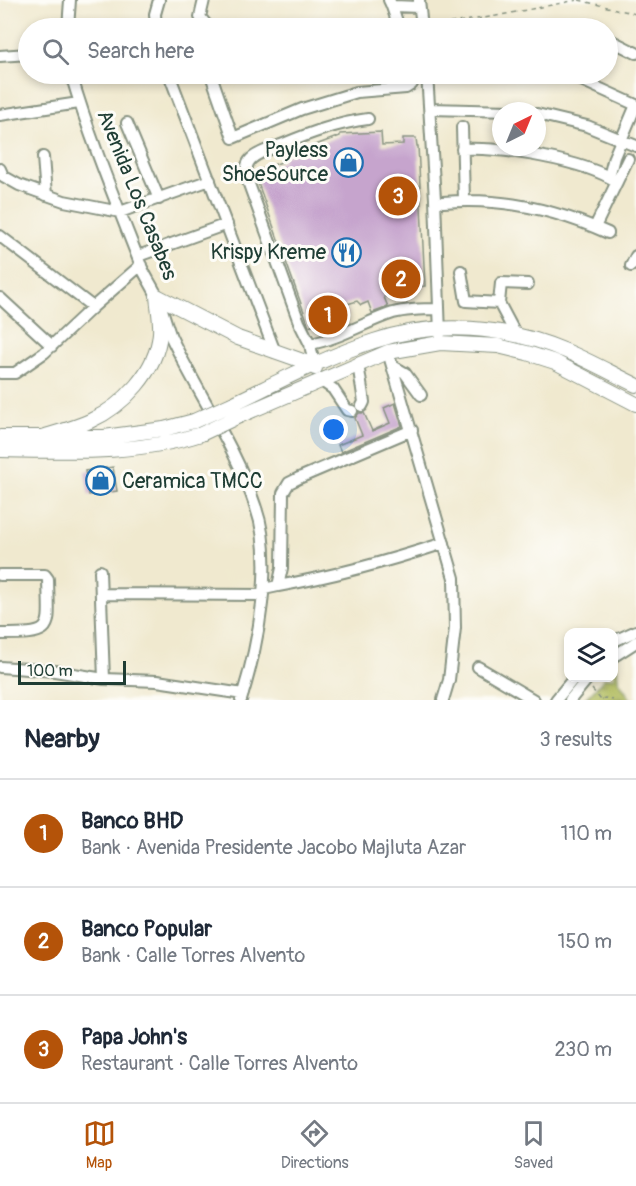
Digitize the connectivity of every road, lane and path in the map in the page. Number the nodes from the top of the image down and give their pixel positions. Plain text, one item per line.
1 (70, 0) edge
2 (159, 0) edge
3 (204, 0) edge
4 (578, 0) edge
5 (392, 3) edge
6 (419, 4) edge
7 (636, 14) edge
8 (69, 18) edge
9 (155, 18) edge
10 (202, 18) edge
11 (396, 18) edge
12 (484, 18) edge
13 (618, 44) edge
14 (636, 53) edge
15 (18, 55) edge
16 (0, 56) edge
17 (74, 84) edge
18 (173, 84) edge
19 (214, 84) edge
20 (412, 84) edge
21 (428, 84) edge
22 (590, 84) edge
23 (80, 103) junction
24 (636, 105) edge
25 (430, 109) junction
26 (492, 111) edge
27 (0, 115) edge
28 (546, 116) edge
29 (368, 119) dead end
30 (127, 123) dead end
31 (462, 127) dead end
32 (621, 139) junction
33 (636, 146) edge
34 (462, 148) junction
35 (43, 157) dead end
36 (628, 159) dead end
37 (0, 169) edge
38 (210, 180) junction
39 (613, 180) junction
40 (46, 195) junction
41 (159, 199) junction
42 (464, 200) junction
43 (443, 202) dead end
44 (120, 212) junction
45 (227, 224) junction
46 (595, 226) junction
47 (608, 233) dead end
48 (0, 236) edge
49 (140, 261) junction
50 (461, 271) dead end
51 (528, 284) dead end
52 (157, 296) junction
53 (0, 298) edge
54 (499, 303) junction
55 (93, 306) junction
56 (439, 309) junction
57 (440, 329) junction
58 (516, 335) junction
59 (440, 343) junction
60 (310, 344) junction
61 (52, 346) junction
62 (275, 352) junction
63 (388, 352) junction
64 (358, 364) junction
65 (314, 365) junction
66 (393, 366) junction
67 (0, 373) edge
68 (320, 380) junction
69 (636, 385) edge
70 (421, 396) dead end
71 (636, 404) edge
72 (235, 410) junction
73 (412, 430) junction
74 (0, 437) edge
75 (42, 438) junction
76 (0, 450) edge
77 (444, 543) junction
78 (100, 571) dead end
79 (0, 575) edge
80 (278, 586) junction
81 (263, 592) junction
82 (103, 594) junction
83 (636, 631) edge
84 (0, 634) edge
85 (618, 639) edge
86 (636, 642) edge
87 (618, 653) edge
88 (0, 667) edge
89 (478, 667) dead end
90 (104, 679) junction
91 (578, 682) edge
92 (580, 682) edge
93 (585, 682) edge
94 (242, 697) edge
95 (443, 700) edge
96 (534, 700) edge
97 (556, 700) edge
98 (570, 700) edge
99 (601, 700) edge
100 (613, 700) edge

1 - 8 street
2 - 9 street
3 - 10 street
4 - 7 path
4 - 12 path
5 - 6 street
5 - 11 street
13 - 14 street
15 - 16 street
17 - 23 street, Avenida Los Casabes
18 - 38 street
19 - 20 street
21 - 25 street
22 - 24 street
23 - 27 street
23 - 44 street, Avenida Los Casabes
24 - 32 street
25 - 26 street
25 - 56 street
28 - 32 street
29 - 60 street
30 - 41 street
31 - 34 street
32 - 33 street
32 - 39 street
34 - 39 street
34 - 42 street
35 - 40 street
36 - 39 street
37 - 40 street
38 - 41 street
38 - 45 street
39 - 46 street
40 - 44 street
41 - 44 street
42 - 43 street
42 - 46 street
44 - 49 street, Avenida Los Casabes
45 - 49 street
45 - 62 street
46 - 47 street
48 - 55 street
49 - 52 street, Avenida Los Casabes
49 - 55 street
50 - 54 street
51 - 54 street
52 - 62 main road
52 - 75 main road
52 - 81 street, Avenida Los Casabes
53 - 61 street
54 - 58 street
55 - 61 street
56 - 57 street
56 - 60 street
57 - 58 main road
57 - 59 street
57 - 65 main road
58 - 69 main road
59 - 63 main road
59 - 71 main road
60 - 65 street
61 - 67 street
62 - 65 main road
63 - 64 main road
63 - 66 street
64 - 68 main road
64 - 68 street
65 - 68 main road
65 - 72 main road
66 - 70 street
66 - 73 street
68 - 72 main road
72 - 75 main road, bridge
72 - 76 main road, bridge
73 - 77 street
73 - 80 street
74 - 75 main road
77 - 80 street
77 - 95 street
78 - 82 street
79 - 84 street
80 - 81 street
81 - 82 street
81 - 94 street, Avenida Los Casabes
82 - 90 street
83 - 85 street
86 - 87 street
88 - 90 street
89 - 96 street
90 - 94 street
91 - 97 street
92 - 98 street
93 - 99 path
99 - 100 path

